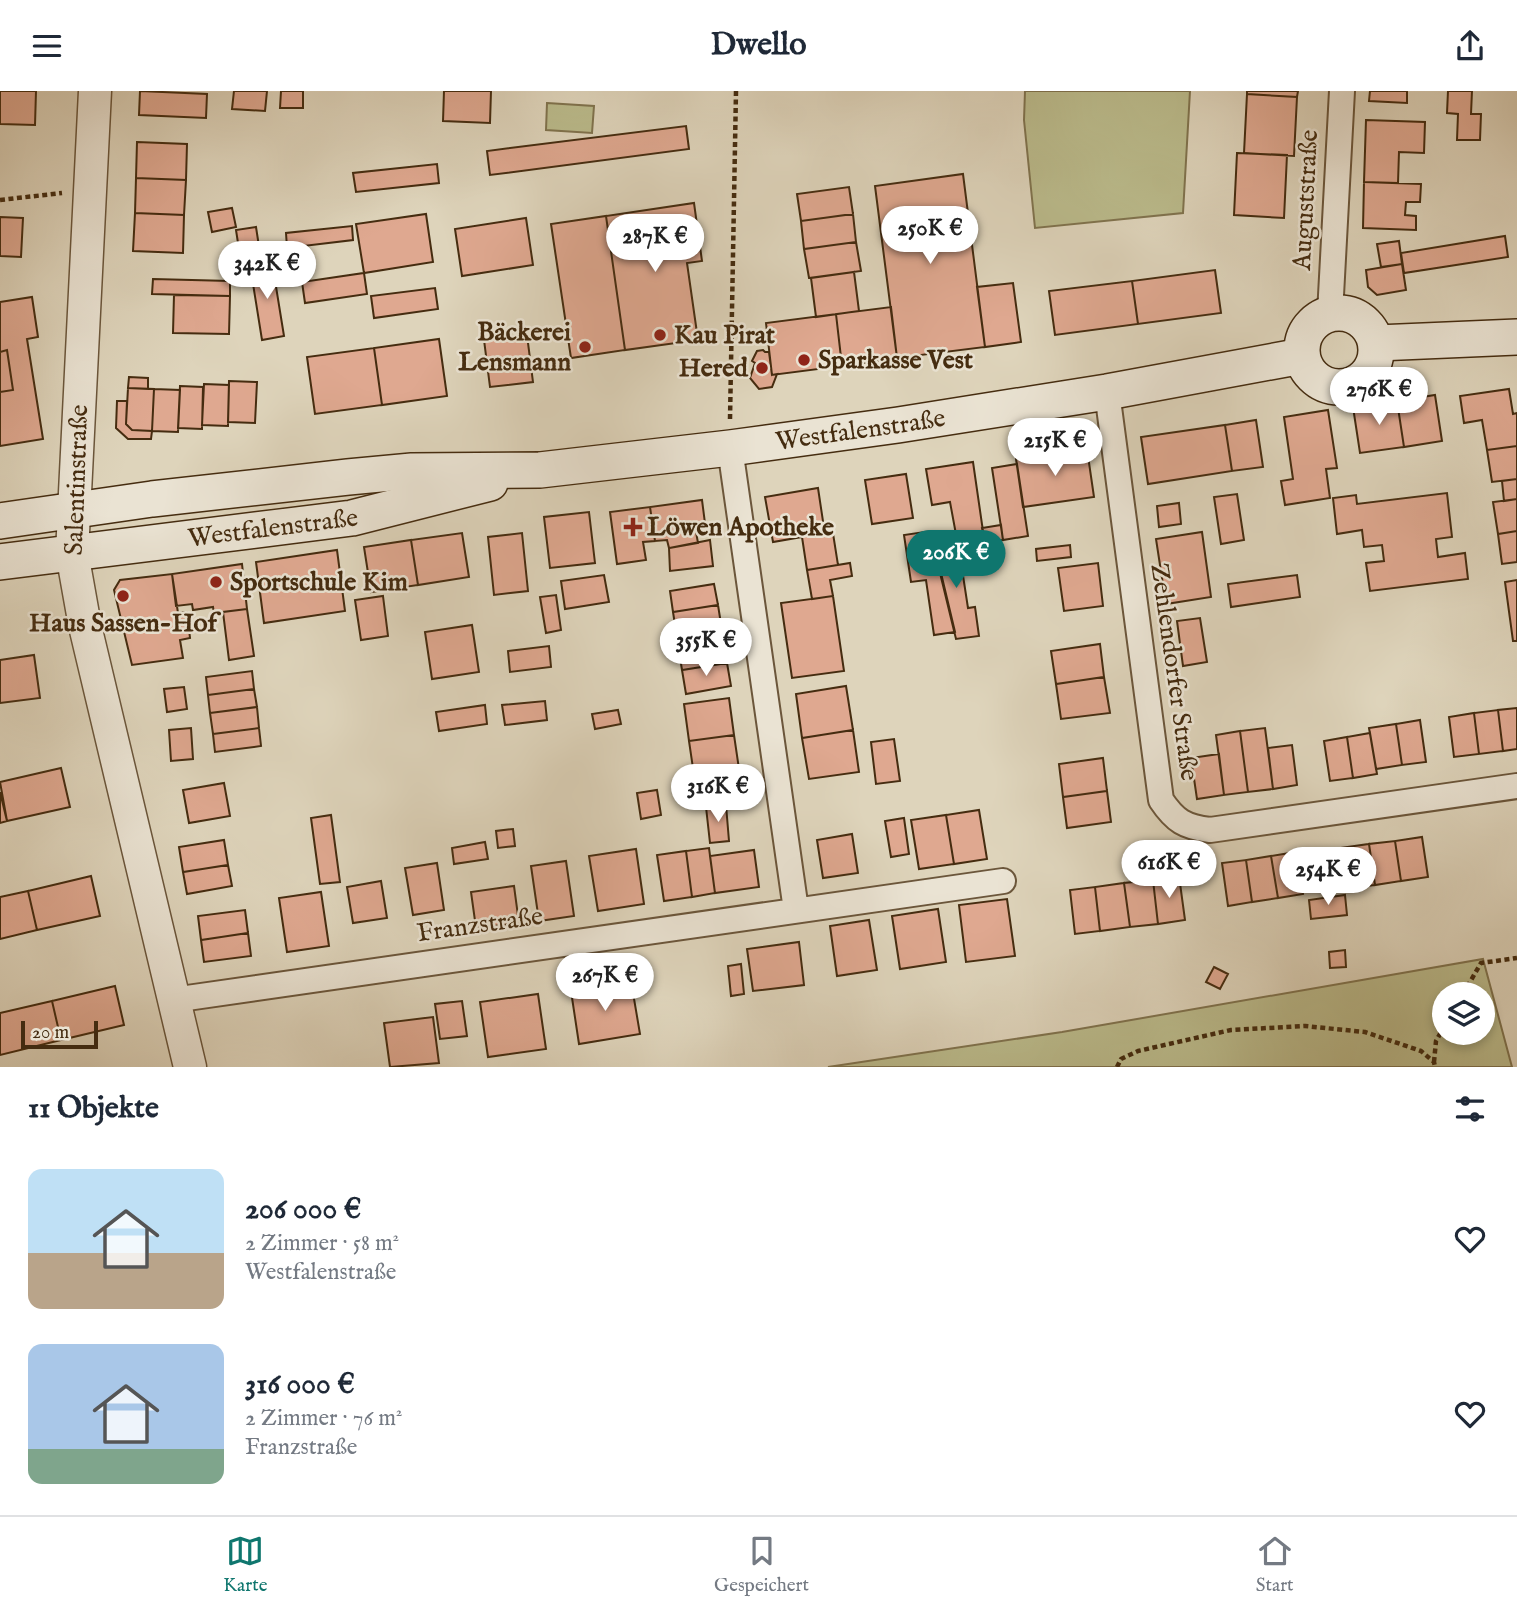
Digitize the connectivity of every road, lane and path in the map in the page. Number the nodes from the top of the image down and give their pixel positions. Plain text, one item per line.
1 (96, 91) edge
2 (736, 91) edge
3 (1342, 91) edge
4 (90, 190) junction
5 (0, 200) edge
6 (1330, 314) junction
7 (1517, 337) edge
8 (1377, 343) junction
9 (1302, 356) junction
10 (1107, 392) junction
11 (730, 448) junction
12 (540, 470) junction
13 (74, 510) junction
14 (0, 521) edge
15 (72, 553) junction
16 (0, 562) edge
17 (1517, 786) edge
18 (1003, 881) dead end
19 (796, 910) junction
20 (1517, 958) edge
21 (1470, 982) edge
22 (173, 1000) junction
23 (1436, 1045) edge
24 (1434, 1065) edge
25 (190, 1067) edge
26 (1117, 1067) edge

1 - 4 street, Salentinstraße
2 - 11 path
3 - 6 street, Auguststraße
4 - 5 path
4 - 13 street, Salentinstraße
6 - 8 main road
6 - 9 main road
7 - 8 main road
8 - 9 main road
9 - 10 main road, Westfalenstraße
10 - 11 main road, Westfalenstraße
10 - 17 street, Zehlendorfer Straße
11 - 12 main road, Westfalenstraße
11 - 19 street
12 - 13 main road, Westfalenstraße
12 - 15 main road, Westfalenstraße
13 - 14 main road, Westfalenstraße
13 - 15 street, Salentinstraße
15 - 16 main road, Westfalenstraße
15 - 22 street, Salentinstraße
18 - 19 street, Franzstraße
19 - 22 street, Franzstraße
20 - 21 path
22 - 25 street, Salentinstraße
23 - 24 path
24 - 26 path

